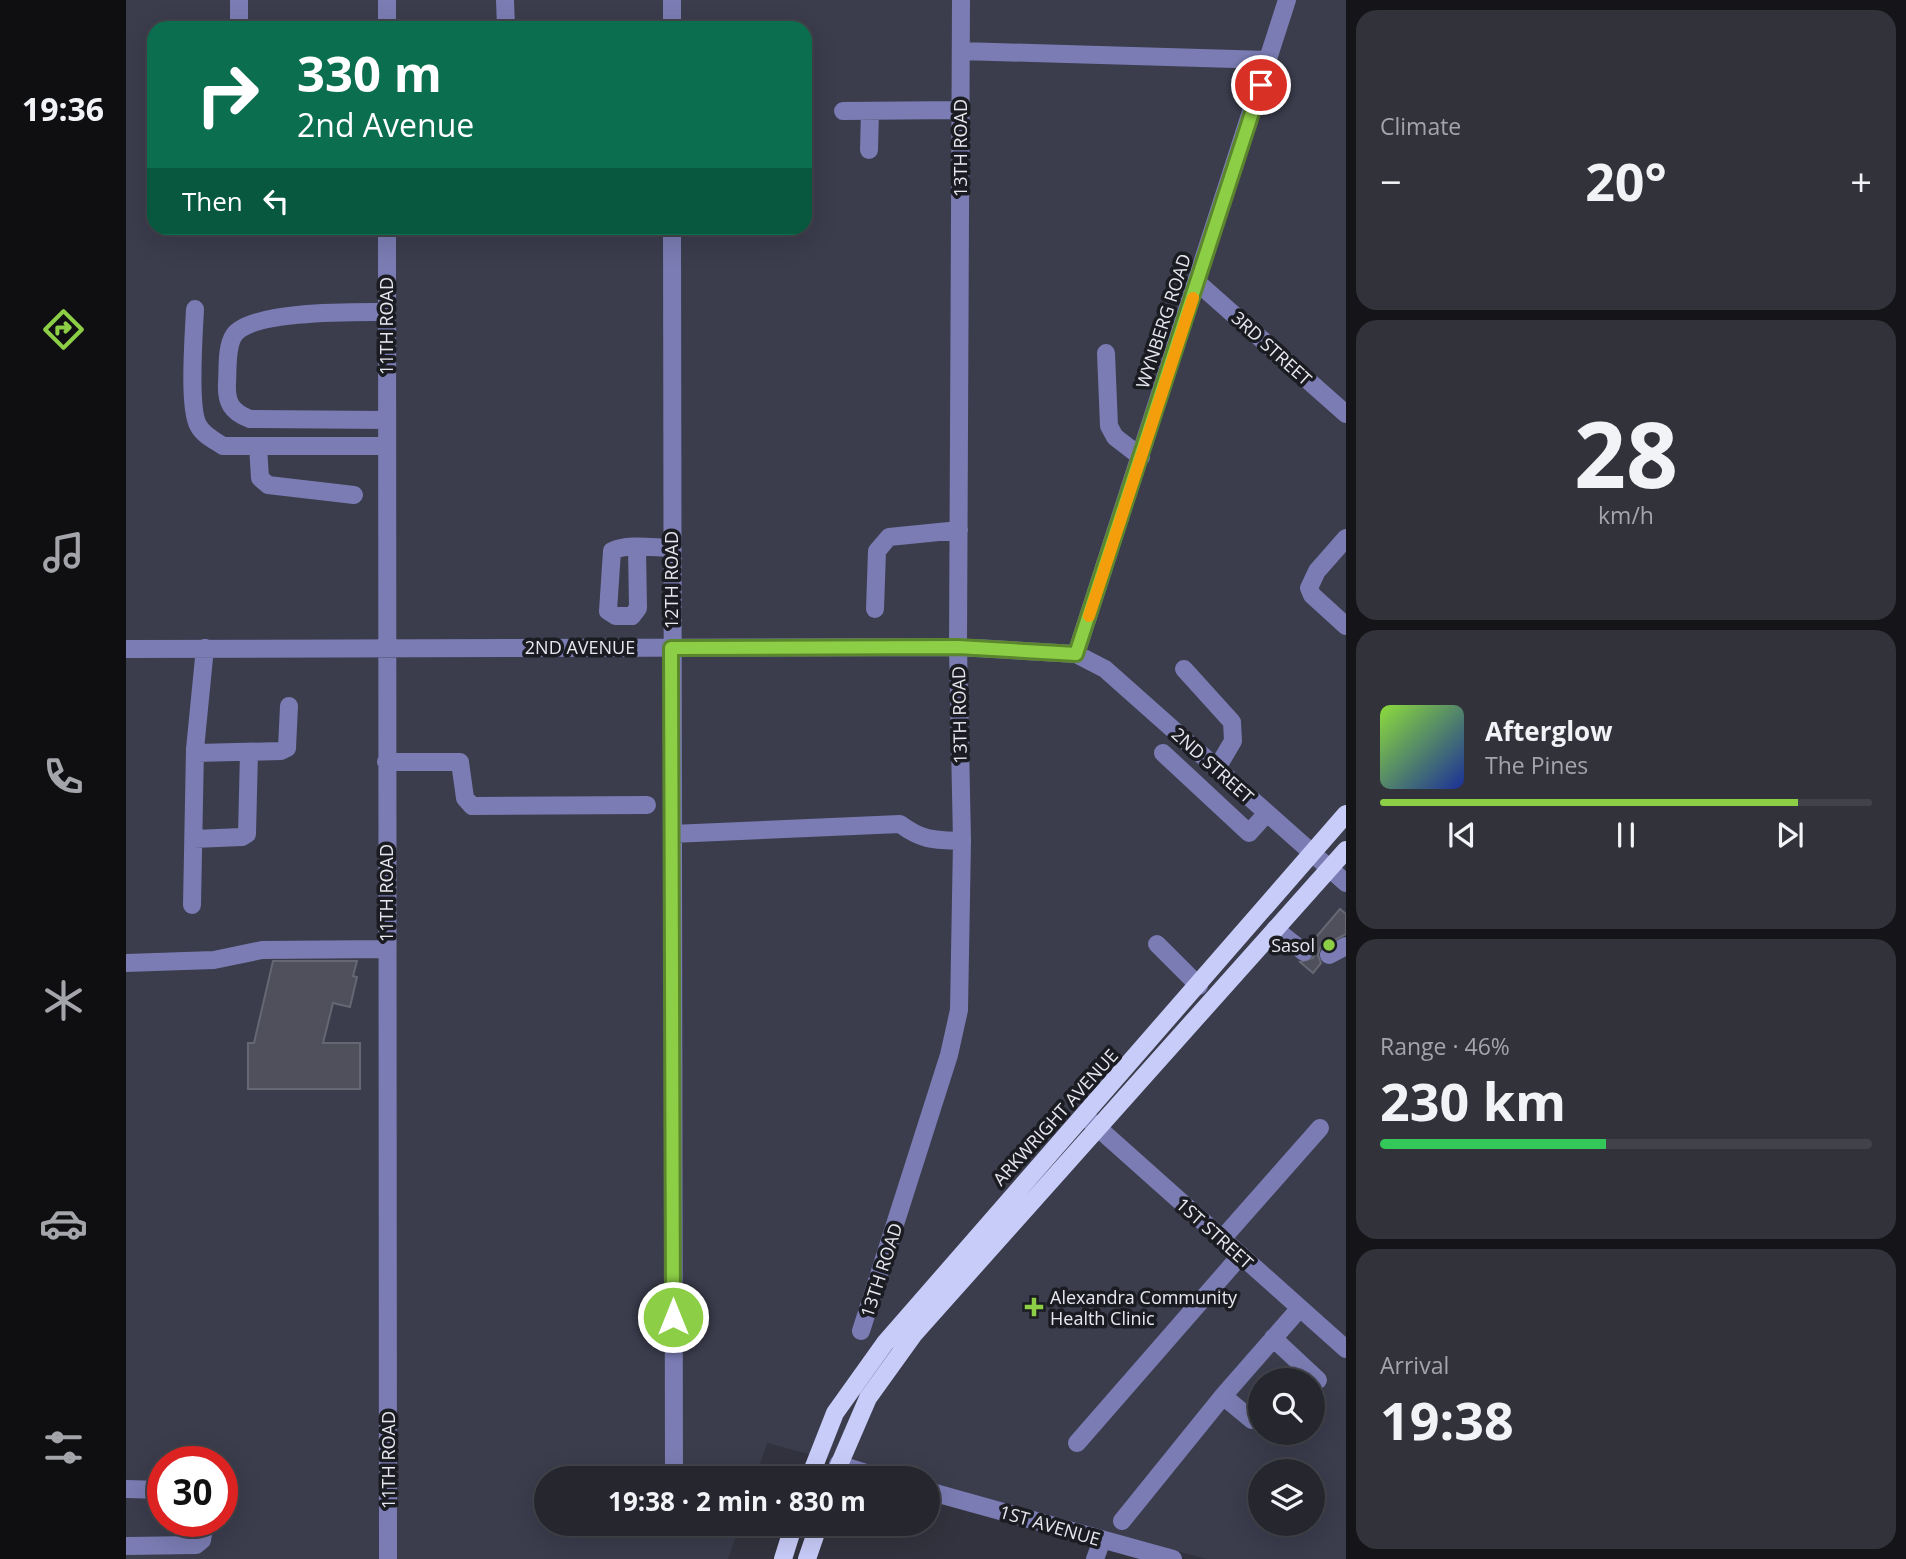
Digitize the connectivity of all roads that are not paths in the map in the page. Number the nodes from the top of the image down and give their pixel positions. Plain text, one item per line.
1 (239, 0) edge
2 (387, 0) edge
3 (505, 0) edge
4 (672, 0) edge
5 (961, 0) edge
6 (1287, 0) edge
7 (239, 21) edge
8 (387, 21) edge
9 (506, 21) edge
10 (672, 21) edge
11 (961, 51) junction
12 (1268, 60) junction
13 (961, 110) junction
14 (843, 111) dead end
15 (870, 111) junction
16 (869, 150) dead end
17 (387, 235) edge
18 (672, 235) edge
19 (1198, 283) junction
20 (195, 309) dead end
21 (386, 312) junction
22 (1106, 353) dead end
23 (1346, 414) edge
24 (386, 420) junction
25 (258, 446) junction
26 (386, 446) junction
27 (1141, 457) junction
28 (354, 495) dead end
29 (959, 530) junction
30 (1346, 538) edge
31 (637, 548) dead end
32 (671, 548) junction
33 (875, 609) dead end
34 (1346, 626) edge
35 (386, 647) junction
36 (958, 647) junction
37 (205, 648) junction
38 (671, 648) junction
39 (126, 649) edge
40 (1076, 654) junction
41 (1184, 669) dead end
42 (289, 706) dead end
43 (249, 752) junction
44 (196, 753) junction
45 (1163, 753) dead end
46 (386, 762) junction
47 (1217, 768) junction
48 (647, 805) dead end
49 (1267, 813) junction
50 (1346, 814) edge
51 (672, 834) junction
52 (194, 839) junction
53 (962, 841) junction
54 (1346, 850) edge
55 (1312, 852) junction
56 (1330, 868) junction
57 (1346, 883) edge
58 (192, 905) dead end
59 (1275, 929) junction
60 (1157, 944) dead end
61 (1346, 946) edge
62 (387, 949) junction
63 (1304, 951) dead end
64 (1329, 955) dead end
65 (126, 963) edge
66 (1199, 986) junction
67 (1085, 1116) junction
68 (1321, 1128) dead end
69 (1100, 1129) junction
70 (1222, 1239) junction
71 (1241, 1255) junction
72 (1300, 1308) junction
73 (861, 1331) dead end
74 (1273, 1339) junction
75 (1346, 1349) edge
76 (1305, 1368) edge
77 (1223, 1396) junction
78 (1248, 1417) edge
79 (1077, 1443) dead end
80 (674, 1466) edge
81 (813, 1466) edge
82 (839, 1466) edge
83 (126, 1489) edge
84 (147, 1490) edge
85 (940, 1494) edge
86 (1122, 1521) dead end
87 (790, 1536) edge
88 (815, 1536) edge
89 (203, 1537) edge
90 (1102, 1540) junction
91 (126, 1546) edge
92 (1167, 1558) edge
93 (388, 1559) edge
94 (783, 1559) edge
95 (807, 1559) edge
96 (1095, 1559) edge

1 - 7 street
2 - 8 street
3 - 9 street
4 - 10 street
5 - 11 street, 13TH ROAD
6 - 12 street, WYNBERG ROAD
11 - 12 street
11 - 13 street, 13TH ROAD
12 - 19 street, WYNBERG ROAD
13 - 15 street
13 - 29 street, 13TH ROAD
14 - 15 street
15 - 16 street
17 - 21 street, 11TH ROAD
18 - 32 street, 12TH ROAD
19 - 23 street, 3RD STREET
19 - 27 street, WYNBERG ROAD
20 - 25 street
21 - 24 street, 11TH ROAD
21 - 24 street
22 - 27 street
24 - 26 street, 11TH ROAD
25 - 26 street
25 - 28 street
26 - 35 street, 11TH ROAD
27 - 40 street, WYNBERG ROAD
29 - 33 street
29 - 36 street, 13TH ROAD
30 - 34 street
31 - 32 street
32 - 38 street, 12TH ROAD
35 - 37 street, 2ND AVENUE
35 - 38 street, 2ND AVENUE
35 - 46 street, 11TH ROAD
36 - 38 street, 2ND AVENUE
36 - 40 street, 2ND AVENUE
36 - 53 street, 13TH ROAD
37 - 39 street, 2ND AVENUE
37 - 44 street
38 - 51 street, 12TH ROAD
40 - 47 street, 2ND STREET
41 - 47 street
42 - 43 street
43 - 44 street
43 - 52 street
44 - 52 street
45 - 49 street
46 - 48 street
46 - 62 street, 11TH ROAD
47 - 49 street, 2ND STREET
49 - 55 street, 2ND STREET
50 - 55 main road, ARKWRIGHT AVENUE
51 - 53 street
51 - 80 street, 12TH ROAD
52 - 58 street
53 - 73 street, 13TH ROAD
54 - 56 main road
55 - 56 street, 2ND STREET
55 - 66 main road, ARKWRIGHT AVENUE
56 - 57 street, 2ND STREET
56 - 59 main road
59 - 63 street
59 - 69 main road
60 - 66 street
61 - 64 street
62 - 65 street
62 - 93 street, 11TH ROAD
66 - 67 main road, ARKWRIGHT AVENUE
67 - 69 street, 1ST STREET
67 - 81 main road, ARKWRIGHT AVENUE
68 - 70 street
69 - 70 street, 1ST STREET
69 - 82 main road
70 - 71 street, 1ST STREET
71 - 72 street, 1ST STREET
71 - 79 street
72 - 74 street
72 - 75 street, 1ST STREET
74 - 76 street
74 - 77 street
77 - 78 street
77 - 86 street
83 - 84 street
85 - 90 street, 1ST AVENUE
87 - 94 main road
88 - 95 main road
89 - 91 street
90 - 92 street, 1ST AVENUE
90 - 96 street

